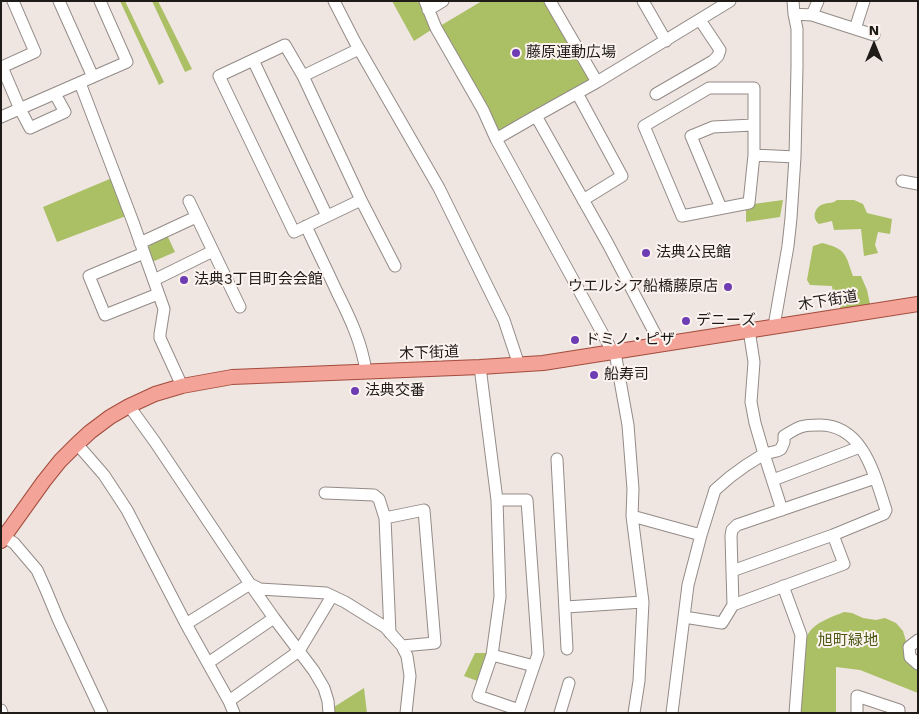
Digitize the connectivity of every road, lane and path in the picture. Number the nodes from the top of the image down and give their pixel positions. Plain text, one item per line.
1 (12, 1) edge
2 (100, 1) edge
3 (334, 1) edge
4 (443, 1) edge
5 (642, 1) edge
6 (730, 1) edge
7 (793, 1) edge
8 (818, 1) edge
9 (864, 1) edge
10 (62, 2) edge
11 (553, 2) edge
12 (1, 6) edge
13 (426, 6) edge
14 (794, 14) junction
15 (812, 15) junction
16 (700, 20) junction
17 (855, 29) junction
18 (874, 35) dead end
19 (666, 40) junction
20 (359, 49) junction
21 (253, 60) junction
22 (303, 76) junction
23 (93, 77) junction
24 (597, 82) junction
25 (80, 83) junction
26 (577, 93) junction
27 (55, 94) junction
28 (656, 94) dead end
29 (20, 109) junction
30 (536, 116) junction
31 (1, 117) edge
32 (754, 125) junction
33 (496, 139) junction
34 (754, 155) junction
35 (795, 157) junction
36 (902, 181) dead end
37 (918, 184) edge
38 (360, 200) junction
39 (583, 200) junction
40 (189, 201) dead end
41 (721, 208) junction
42 (327, 216) junction
43 (196, 217) junction
44 (306, 226) junction
45 (142, 248) junction
46 (213, 251) junction
47 (394, 266) dead end
48 (154, 280) junction
49 (158, 294) junction
50 (918, 304) edge
51 (240, 307) dead end
52 (774, 326) junction
53 (750, 330) junction
54 (661, 345) junction
55 (612, 353) junction
56 (519, 365) junction
57 (480, 367) junction
58 (366, 372) junction
59 (182, 386) junction
60 (129, 406) junction
61 (76, 444) junction
62 (860, 447) junction
63 (764, 454) junction
64 (557, 459) dead end
65 (875, 478) junction
66 (773, 480) junction
67 (326, 494) dead end
68 (497, 500) junction
69 (782, 510) junction
70 (632, 516) junction
71 (385, 518) junction
72 (701, 535) junction
73 (833, 535) junction
74 (3, 539) edge
75 (732, 571) junction
76 (250, 584) junction
77 (783, 586) junction
78 (332, 596) junction
79 (643, 602) junction
80 (733, 605) junction
81 (566, 607) junction
82 (684, 617) junction
83 (274, 618) junction
84 (186, 624) junction
85 (390, 633) junction
86 (918, 640) edge
87 (402, 646) junction
88 (567, 649) dead end
89 (299, 650) junction
90 (492, 655) junction
91 (208, 662) junction
92 (918, 664) edge
93 (534, 666) junction
94 (569, 682) dead end
95 (229, 701) junction
96 (562, 712) edge
97 (901, 712) edge
98 (102, 713) edge
99 (234, 713) edge
100 (329, 713) edge
101 (406, 713) edge
102 (634, 713) edge
103 (672, 713) edge
104 (795, 713) edge
105 (857, 713) edge

1 - 12 street
1 - 29 street
2 - 23 street
3 - 20 street
4 - 13 street
5 - 19 street
6 - 16 street
7 - 14 street
8 - 15 street
9 - 17 street
10 - 23 street
11 - 24 street
13 - 33 street
14 - 15 street
14 - 35 street
15 - 17 street
16 - 19 street
16 - 28 street
17 - 18 street
19 - 24 street
20 - 22 street
20 - 56 street
21 - 22 street
21 - 42 street
21 - 44 street
22 - 38 street
23 - 25 street
24 - 26 street
25 - 27 street
25 - 45 street
26 - 30 street
26 - 39 street
27 - 29 street
27 - 29 street
29 - 31 street
30 - 33 street
30 - 39 street
32 - 34 street
32 - 41 street
32 - 41 street
33 - 55 street
34 - 35 street
34 - 41 street
35 - 52 street
36 - 37 street
38 - 42 street
38 - 47 street
39 - 54 street
40 - 43 street
42 - 44 street
43 - 45 street
43 - 46 street
44 - 58 street
45 - 48 street
45 - 49 street
46 - 48 street
46 - 51 street
48 - 49 street
49 - 59 street
50 - 52 main road, 木下街道
52 - 53 main road, 木下街道
53 - 54 main road, 木下街道
53 - 63 street
54 - 55 main road, 木下街道
55 - 56 main road, 木下街道
55 - 70 street
56 - 57 main road, 木下街道
57 - 58 main road, 木下街道
57 - 68 street
58 - 59 main road, 木下街道
59 - 60 main road, 木下街道
60 - 61 main road, 木下街道
60 - 76 street
61 - 74 main road, 木下街道
61 - 84 street
62 - 63 street
62 - 65 street
62 - 66 street
63 - 66 street
63 - 72 street
64 - 81 street
65 - 69 street
65 - 73 street
66 - 69 street
67 - 71 street
68 - 90 street
68 - 93 street
69 - 75 street
70 - 72 street
70 - 79 street
71 - 85 street
71 - 87 street
72 - 82 street
73 - 75 street
73 - 77 street
74 - 98 street
75 - 80 street
76 - 78 street
76 - 83 street
76 - 84 street
77 - 80 street
77 - 104 street
78 - 85 street
78 - 89 street
79 - 81 street
79 - 102 street
80 - 82 street
81 - 88 street
82 - 103 street
83 - 89 street
83 - 91 street
84 - 91 street
85 - 87 street
86 - 92 street
87 - 101 street
89 - 95 street
89 - 100 street
90 - 93 street
90 - 93 street
91 - 95 street
94 - 96 street
95 - 99 street
97 - 105 street

